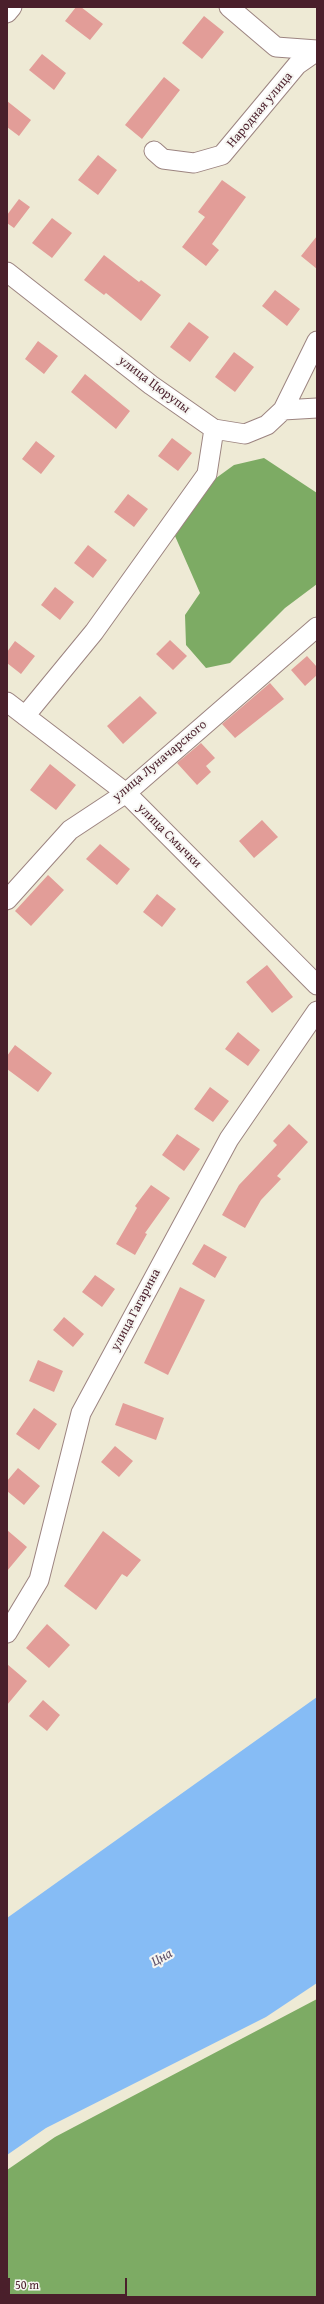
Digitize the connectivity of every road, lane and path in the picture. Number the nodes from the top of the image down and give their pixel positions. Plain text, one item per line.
1 (12, 7) edge
2 (229, 7) edge
3 (7, 13) edge
4 (317, 50) edge
5 (154, 151) dead end
6 (7, 272) edge
7 (317, 341) edge
8 (317, 408) edge
9 (283, 410) junction
10 (214, 429) junction
11 (317, 626) edge
12 (7, 702) edge
13 (25, 716) junction
14 (126, 793) junction
15 (7, 900) edge
16 (317, 985) edge
17 (317, 1011) edge
18 (7, 1633) edge

1 - 3 street
2 - 4 street
4 - 5 street, Народная улица
6 - 10 street, улица Цюрупы
7 - 9 street
8 - 9 street
9 - 10 street, улица Цюрупы
10 - 13 street
11 - 14 street, улица Луначарского
12 - 13 street, улица Смычки
13 - 14 street, улица Смычки
14 - 15 street, улица Луначарского
14 - 16 street, улица Смычки
17 - 18 street, улица Гагарина

